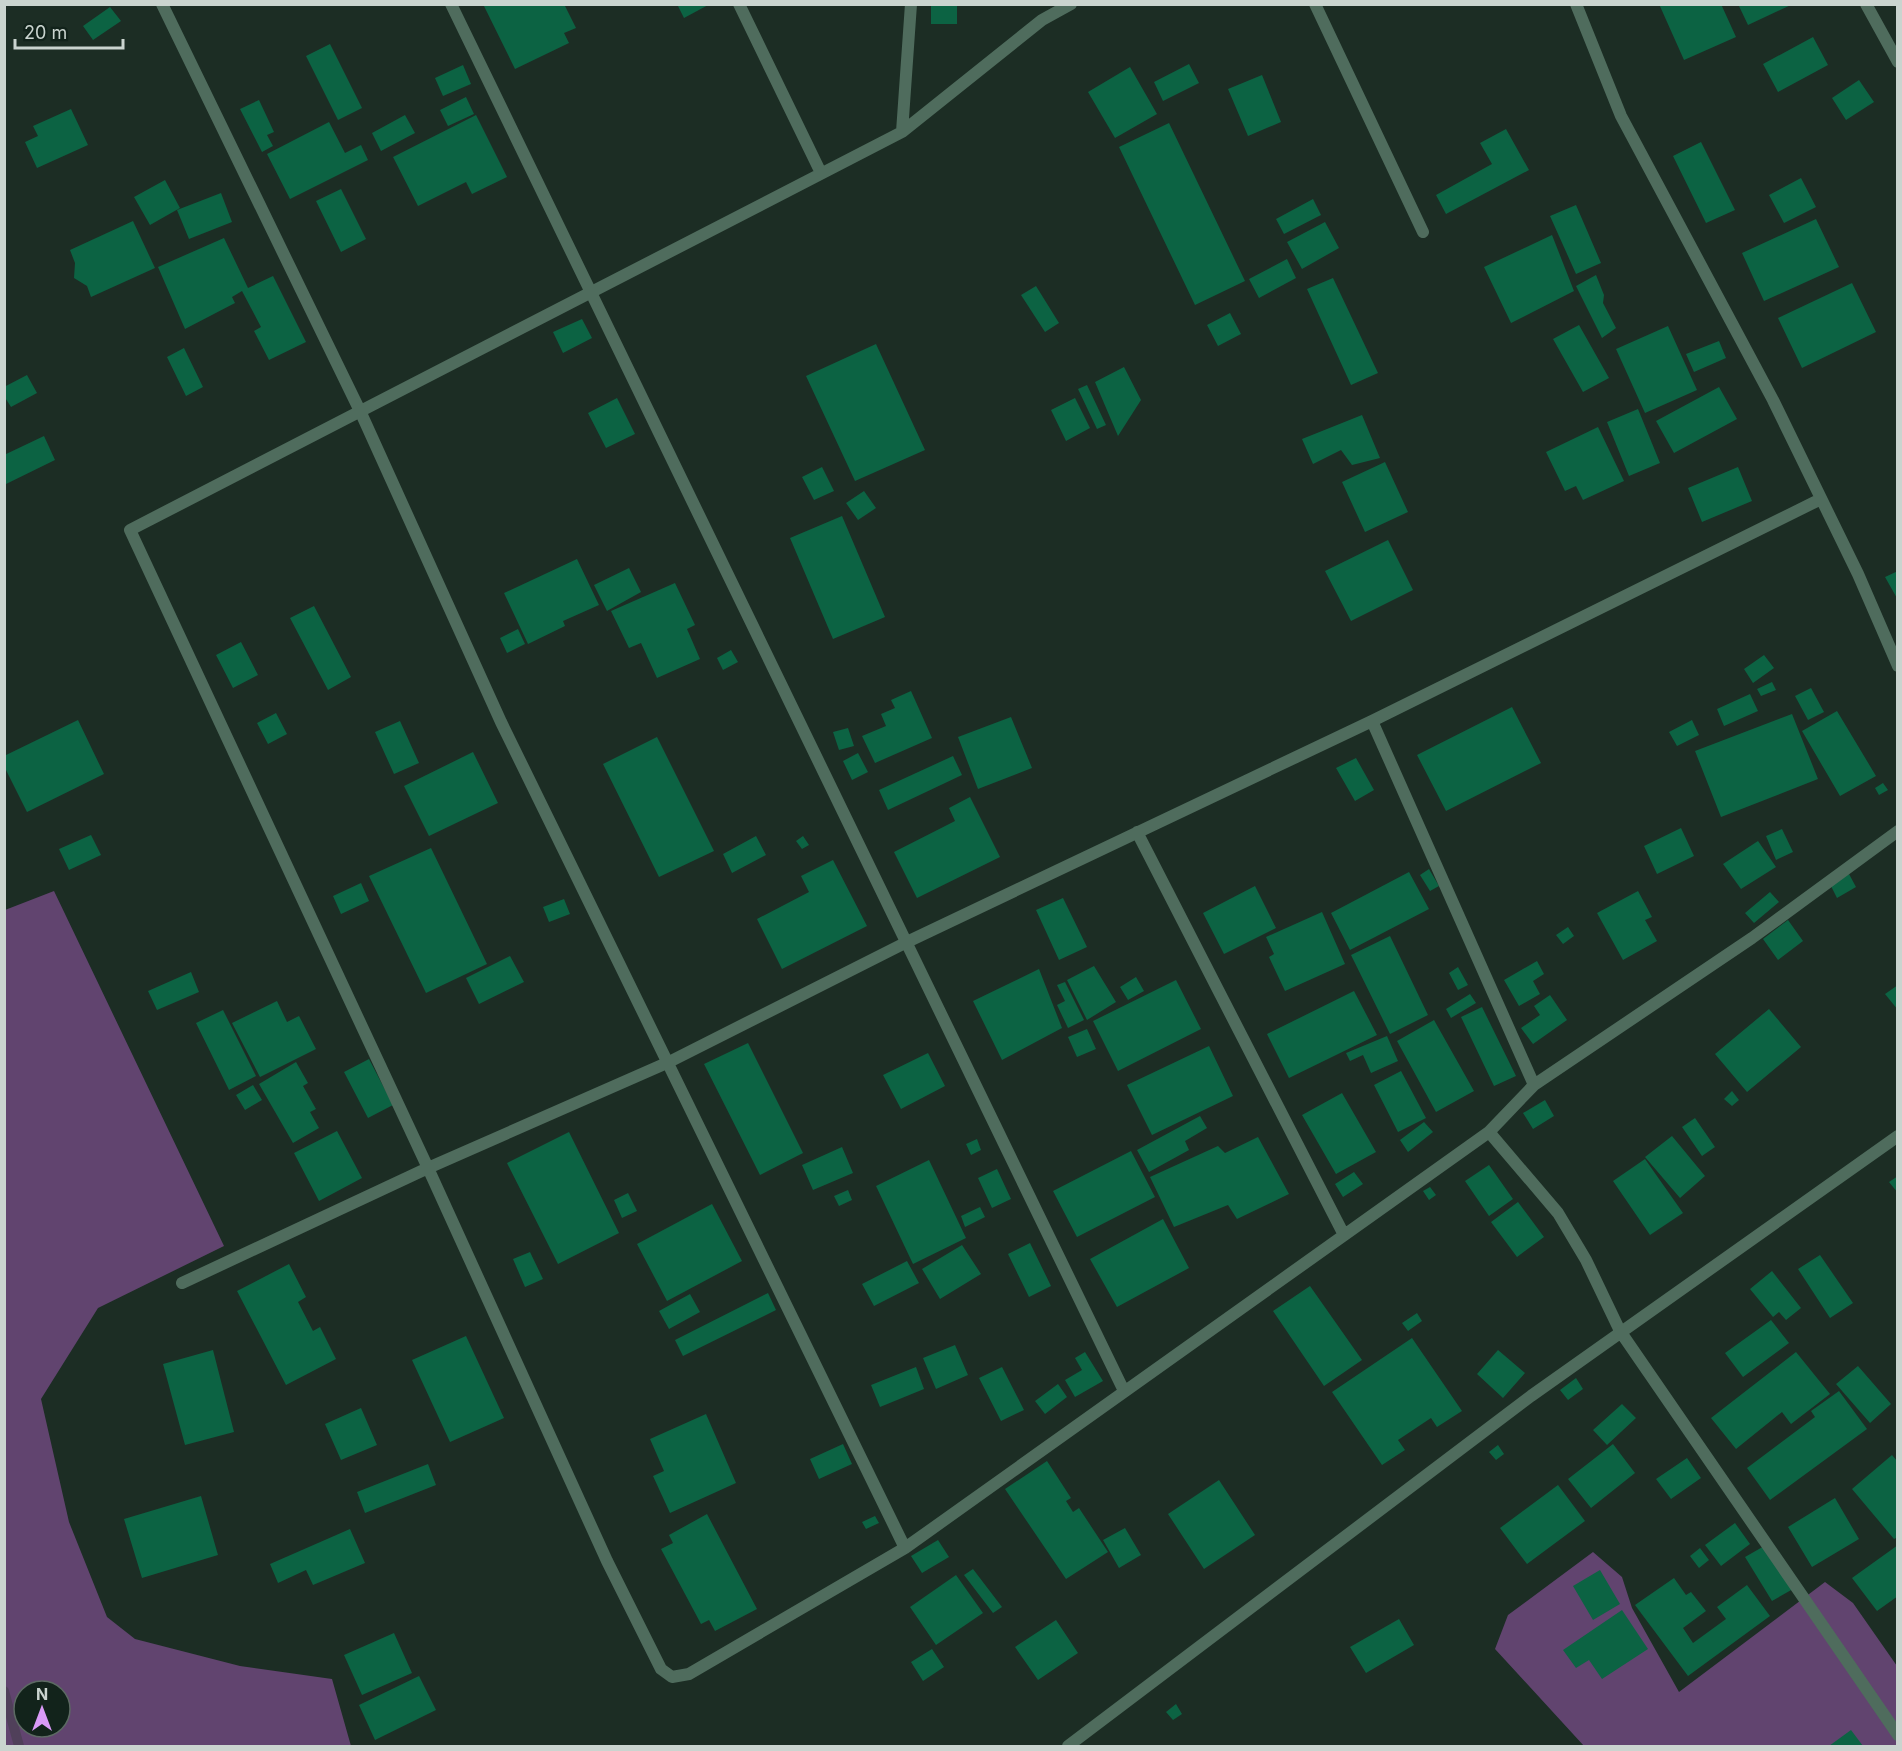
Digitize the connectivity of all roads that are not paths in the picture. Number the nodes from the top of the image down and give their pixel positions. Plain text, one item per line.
1 (162, 4) edge
2 (452, 4) edge
3 (739, 4) edge
4 (911, 4) edge
5 (1071, 4) edge
6 (1315, 4) edge
7 (1576, 4) edge
8 (1866, 4) edge
9 (1898, 62) edge
10 (902, 132) junction
11 (821, 173) junction
12 (1423, 232) dead end
13 (591, 292) junction
14 (361, 413) junction
15 (1821, 499) junction
16 (1898, 666) edge
17 (1372, 721) junction
18 (1898, 831) edge
19 (1137, 832) junction
20 (907, 942) junction
21 (669, 1062) junction
22 (1534, 1085) junction
23 (1489, 1132) junction
24 (1898, 1136) edge
25 (428, 1168) junction
26 (1344, 1235) junction
27 (182, 1283) dead end
28 (1620, 1331) junction
29 (1124, 1391) junction
30 (905, 1548) junction
31 (1898, 1735) edge
32 (1068, 1746) edge

1 - 14 street
2 - 13 street
3 - 11 street
4 - 10 street
5 - 10 street
6 - 12 street
7 - 15 street
8 - 9 street
10 - 11 street
11 - 13 street
13 - 14 street
13 - 20 street
14 - 21 street
14 - 25 street
15 - 16 street
15 - 17 street
17 - 19 street
17 - 22 street
18 - 22 street
19 - 20 street
19 - 26 street
20 - 21 street
20 - 29 street
21 - 25 street
21 - 30 street
22 - 23 street
23 - 26 street
23 - 28 street
24 - 28 street
25 - 27 street
25 - 30 street
26 - 29 street
28 - 31 street
28 - 32 street
29 - 30 street

